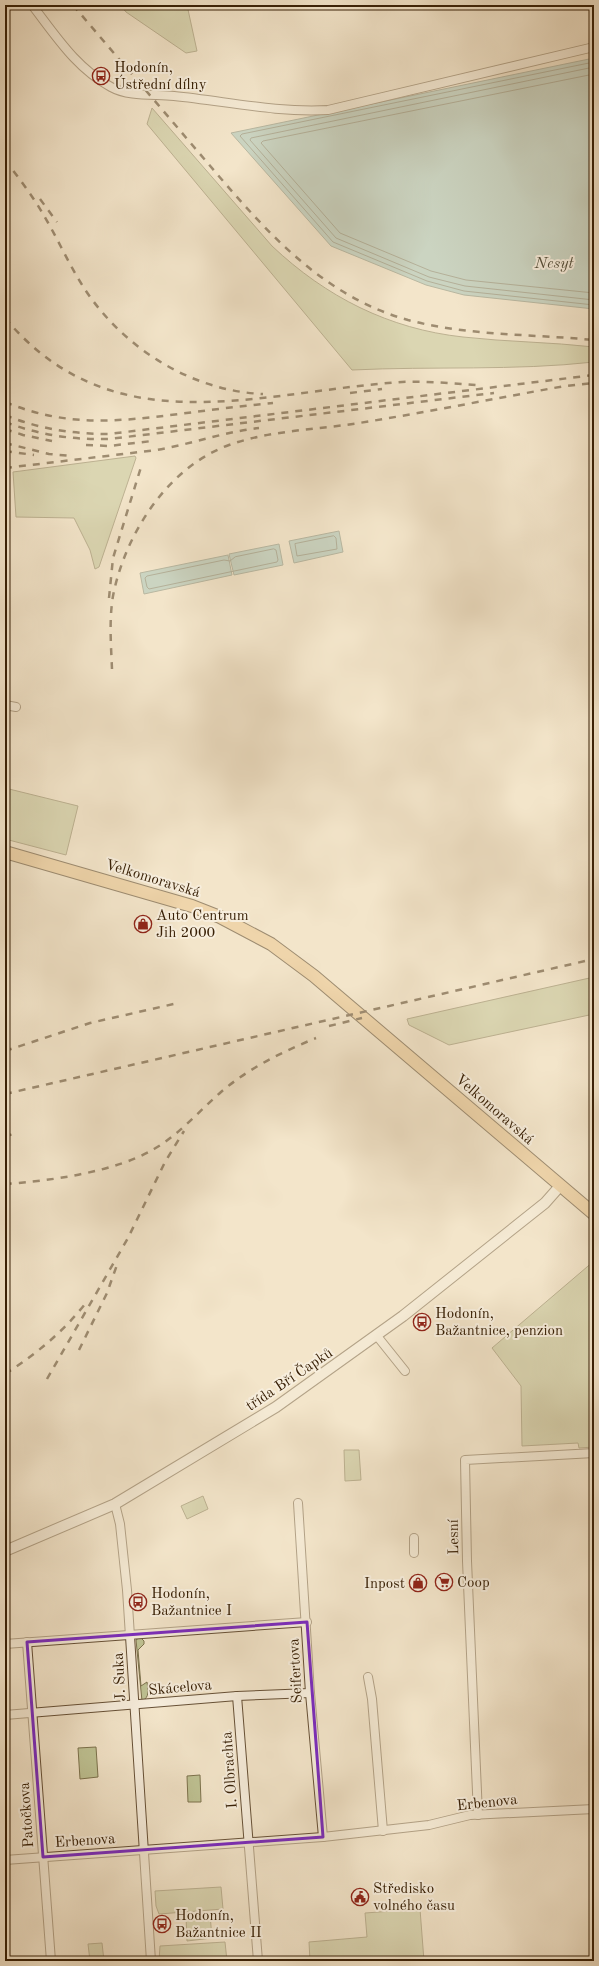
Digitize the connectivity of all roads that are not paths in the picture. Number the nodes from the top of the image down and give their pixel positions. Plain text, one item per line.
1 (32, 5) edge
2 (594, 47) edge
3 (5, 705) edge
4 (16, 708) dead end
5 (5, 852) edge
6 (560, 1186) junction
7 (594, 1214) edge
8 (377, 1336) junction
9 (405, 1371) dead end
10 (594, 1453) edge
11 (298, 1503) dead end
12 (115, 1504) junction
13 (414, 1538) dead end
14 (5, 1551) edge
15 (414, 1553) dead end
16 (307, 1622) junction
17 (130, 1634) junction
18 (28, 1642) junction
19 (5, 1644) edge
20 (368, 1677) dead end
21 (310, 1693) junction
22 (237, 1696) junction
23 (134, 1706) junction
24 (32, 1713) junction
25 (5, 1715) edge
26 (594, 1808) edge
27 (478, 1815) junction
28 (383, 1831) junction
29 (322, 1837) junction
30 (249, 1842) junction
31 (144, 1849) junction
32 (42, 1857) junction
33 (5, 1860) edge
34 (50, 1961) edge
35 (151, 1961) edge
36 (258, 1961) edge

1 - 2 street
3 - 4 street
5 - 6 main road, Velkomoravská
6 - 7 main road, Velkomoravská
6 - 8 street, třída Bří Čapků
8 - 9 street
8 - 12 street, třída Bří Čapků
10 - 27 street, Lesní
11 - 16 street, Seifertova
12 - 14 street, třída Bří Čapků
12 - 17 street, J. Suka
13 - 15 street
16 - 17 street
16 - 21 street, Seifertova
17 - 18 street
17 - 23 street, J. Suka
18 - 19 street
18 - 24 street, Patočkova
20 - 28 street
21 - 22 street, Skácelova
21 - 29 street, Seifertova
22 - 23 street, Skácelova
22 - 30 street, I. Olbrachta
23 - 24 street, Skácelova
23 - 31 street, J. Suka
24 - 25 street, Skácelova
24 - 32 street, Patočkova
26 - 27 street, Erbenova
27 - 28 street, Erbenova
28 - 29 street, Erbenova
29 - 30 street, Erbenova
30 - 31 street, Erbenova
30 - 36 street, I. Olbrachta
31 - 32 street, Erbenova
31 - 35 street, J. Suka
32 - 33 street, Erbenova
32 - 34 street, Patočkova

